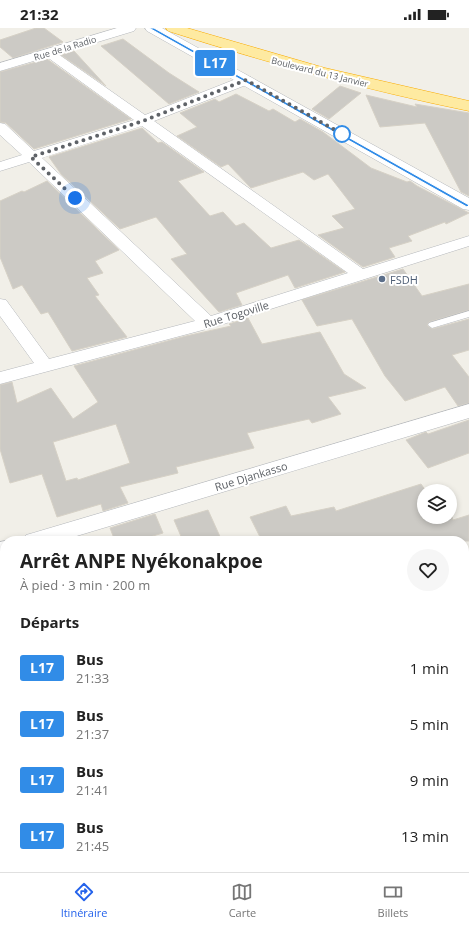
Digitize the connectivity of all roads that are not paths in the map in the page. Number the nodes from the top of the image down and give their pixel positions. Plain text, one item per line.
1 (130, 28) edge
2 (152, 28) edge
3 (173, 28) edge
4 (211, 28) edge
5 (49, 53) junction
6 (0, 68) edge
7 (246, 80) junction
8 (469, 94) edge
9 (469, 106) edge
10 (143, 121) junction
11 (0, 127) edge
12 (31, 157) junction
13 (0, 167) edge
14 (469, 206) edge
15 (469, 240) edge
16 (360, 274) junction
17 (0, 304) edge
18 (469, 314) edge
19 (208, 323) junction
20 (432, 325) dead end
21 (45, 366) junction
22 (0, 378) edge
23 (469, 411) edge
24 (50, 536) edge

1 - 5 street, Rue de la Radio
2 - 7 street
3 - 9 highway, Boulevard du 13 Janvier
4 - 8 highway, Boulevard du 13 Janvier
5 - 6 street, Rue de la Radio
5 - 10 street
7 - 10 street
7 - 14 street
10 - 12 street
10 - 16 street
11 - 12 street
12 - 13 street
12 - 19 street
15 - 16 street, Rue Togoville
16 - 19 street, Rue Togoville
17 - 21 street
18 - 20 lane
19 - 21 street, Rue Togoville
21 - 22 street, Rue Togoville
23 - 24 street, Rue Djankasso

